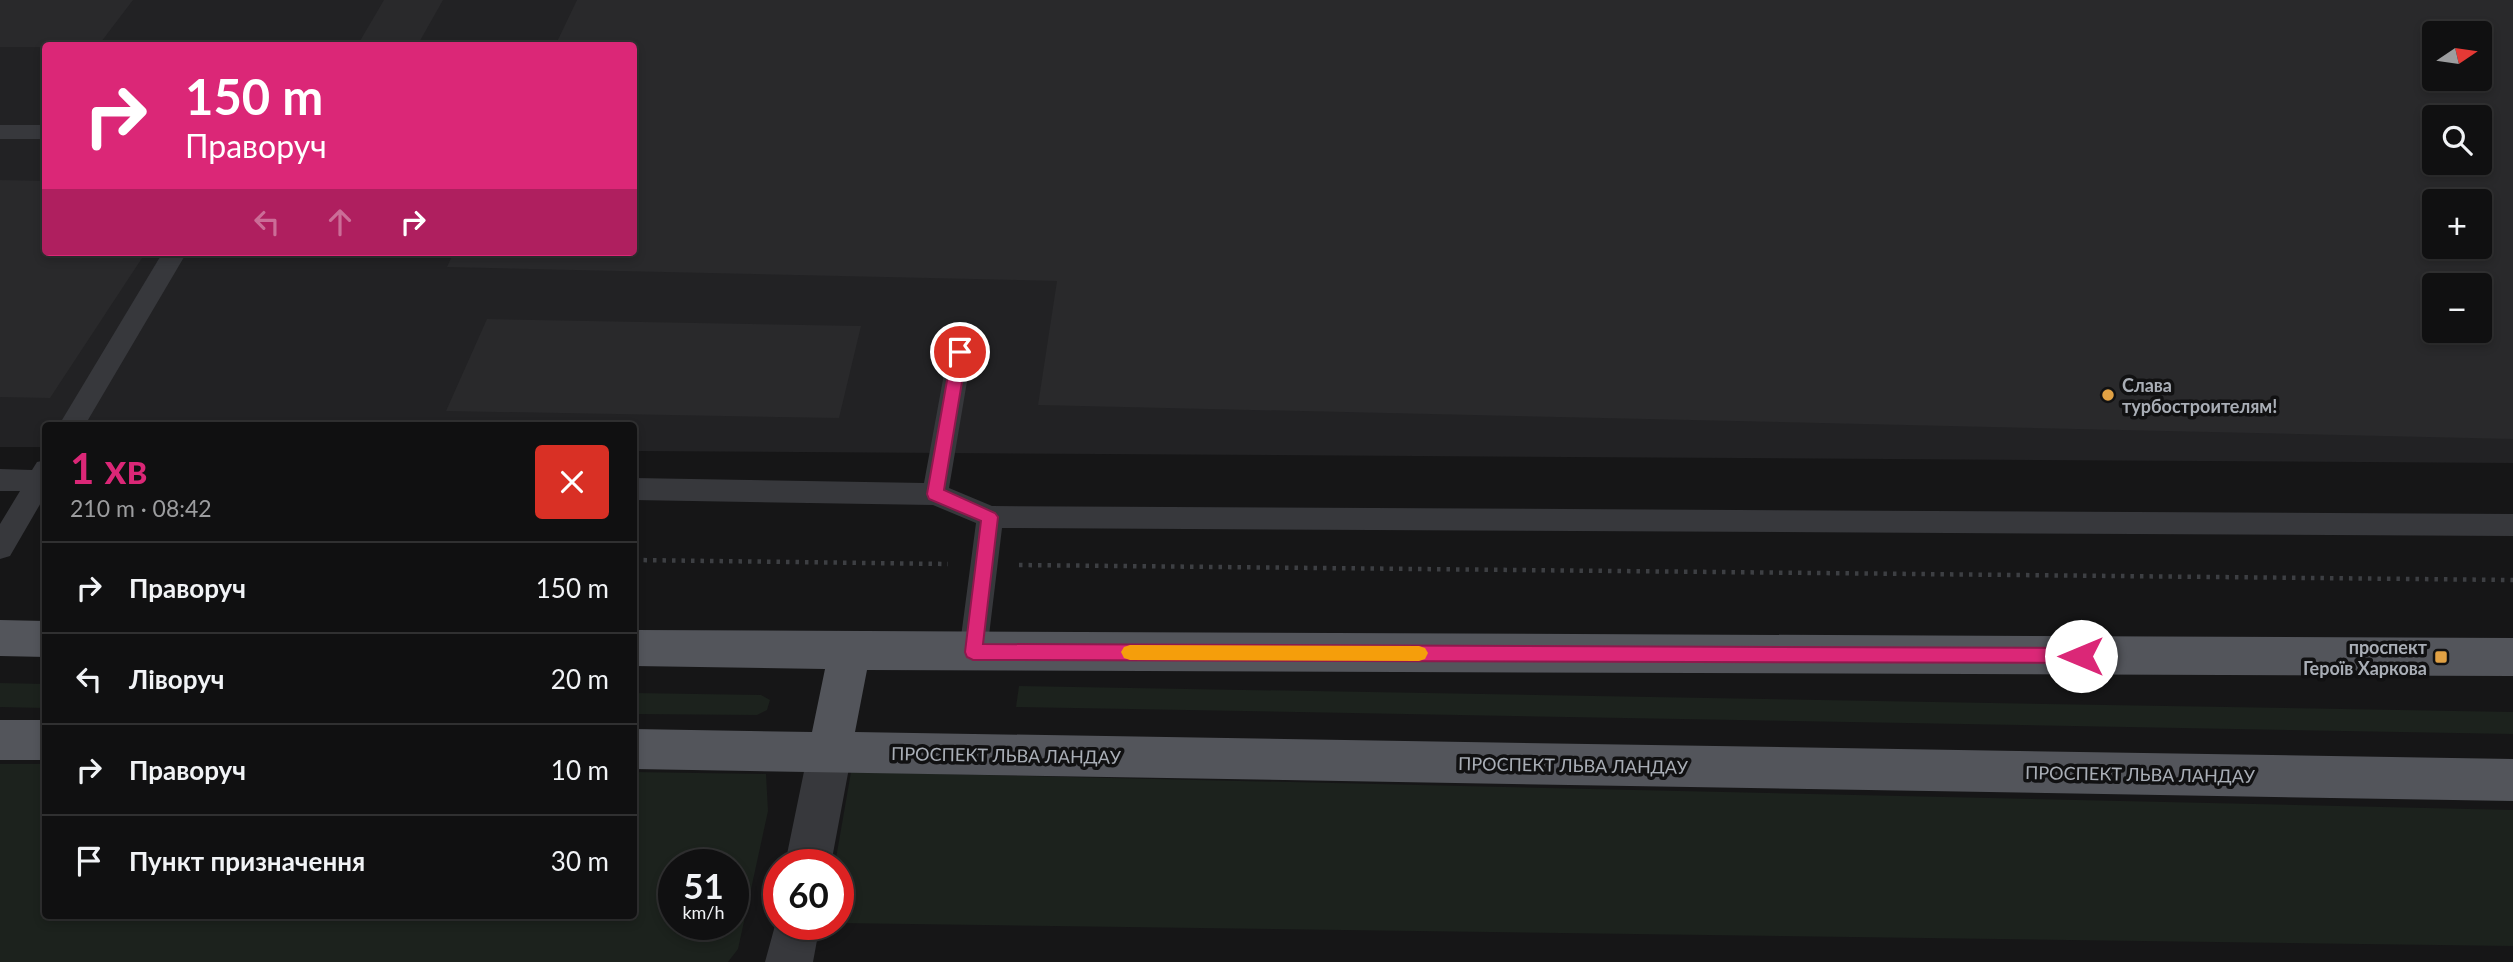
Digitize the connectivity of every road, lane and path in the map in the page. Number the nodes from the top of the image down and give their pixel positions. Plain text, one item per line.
1 (0, 132) edge
2 (42, 132) edge
3 (173, 256) edge
4 (960, 352) dead end
5 (74, 422) edge
6 (42, 477) edge
7 (42, 479) edge
8 (0, 480) edge
9 (637, 489) edge
10 (935, 494) junction
11 (989, 517) junction
12 (2513, 525) edge
13 (0, 548) edge
14 (637, 559) edge
15 (984, 564) junction
16 (2513, 579) edge
17 (0, 638) edge
18 (42, 639) edge
19 (637, 648) edge
20 (849, 652) junction
21 (973, 652) junction
22 (2513, 657) edge
23 (0, 740) edge
24 (42, 740) edge
25 (637, 749) edge
26 (830, 752) junction
27 (2513, 780) edge
28 (811, 849) edge
29 (794, 940) edge
30 (789, 962) edge

1 - 2 lane
3 - 5 lane
4 - 10 lane
6 - 8 lane
7 - 13 lane
9 - 10 lane
10 - 11 lane
11 - 12 lane
11 - 15 lane
14 - 15 path
15 - 16 path
15 - 21 lane
17 - 18 main road
19 - 20 main road
20 - 21 main road
20 - 26 main road
21 - 22 main road
23 - 24 main road
25 - 26 main road, ПРОСПЕКТ ЛЬВА ЛАНДАУ
26 - 27 main road, ПРОСПЕКТ ЛЬВА ЛАНДАУ
26 - 28 street
29 - 30 street

